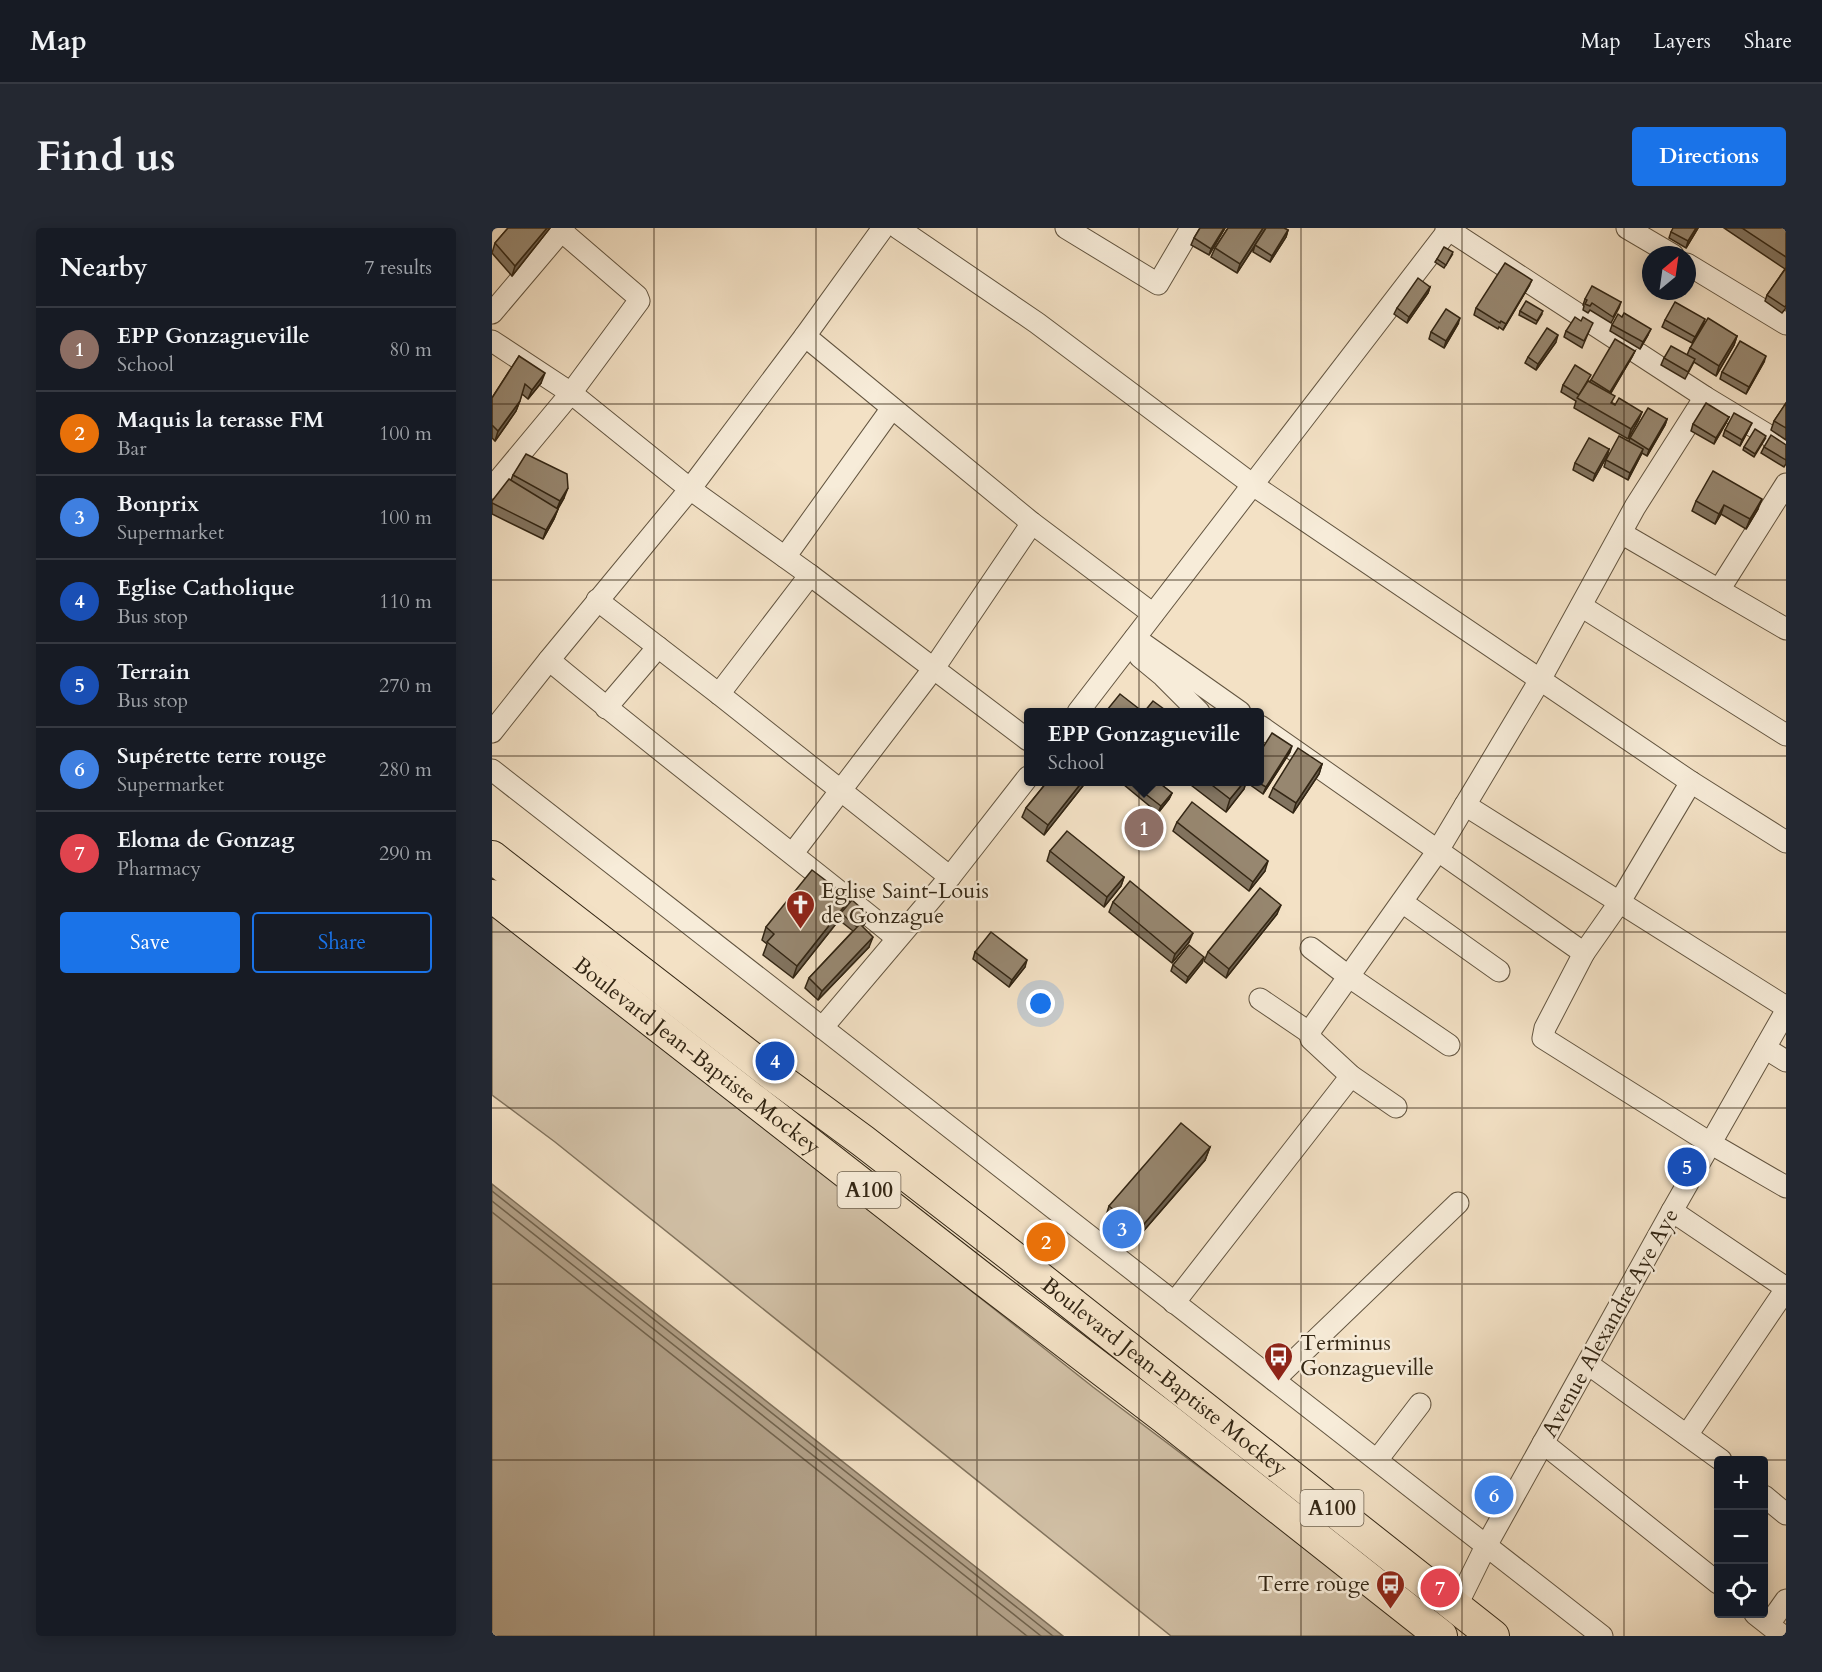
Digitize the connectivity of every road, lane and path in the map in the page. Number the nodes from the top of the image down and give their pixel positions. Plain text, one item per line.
1 (883, 228) edge
2 (898, 228) edge
3 (1191, 228) edge
4 (1627, 228) edge
5 (561, 229) edge
6 (1448, 229) edge
7 (1080, 231) edge
8 (1658, 246) edge
9 (1696, 269) edge
10 (492, 313) edge
11 (1786, 324) edge
12 (805, 336) junction
13 (492, 341) edge
14 (571, 393) junction
15 (1705, 397) junction
16 (892, 408) junction
17 (1786, 446) edge
18 (1786, 484) edge
19 (1253, 485) junction
20 (492, 488) edge
21 (690, 489) junction
22 (1032, 522) junction
23 (1621, 533) junction
24 (785, 557) junction
25 (810, 575) junction
26 (1719, 590) junction
27 (597, 600) junction
28 (1581, 606) junction
29 (1154, 614) junction
30 (1786, 629) edge
31 (1131, 643) junction
32 (658, 647) junction
33 (549, 660) junction
34 (934, 668) junction
35 (1540, 680) junction
36 (719, 694) junction
37 (606, 708) junction
38 (1081, 708) edge
39 (1195, 708) edge
40 (1234, 708) edge
41 (1264, 729) edge
42 (492, 732) edge
43 (1786, 735) edge
44 (1024, 736) edge
45 (492, 771) edge
46 (1691, 782) junction
47 (1024, 783) edge
48 (842, 791) junction
49 (1466, 805) junction
50 (1786, 842) edge
51 (1437, 852) junction
52 (793, 853) junction
53 (492, 857) edge
54 (950, 877) junction
55 (492, 896) edge
56 (1402, 902) junction
57 (1619, 903) junction
58 (897, 938) junction
59 (1311, 948) dead end
60 (1584, 953) junction
61 (1499, 970) dead end
62 (1348, 976) junction
63 (1260, 999) dead end
64 (1786, 1009) edge
65 (822, 1028) junction
66 (1310, 1033) junction
67 (1449, 1045) dead end
68 (1765, 1048) junction
69 (1786, 1061) edge
70 (1351, 1076) junction
71 (1396, 1107) dead end
72 (1710, 1143) junction
73 (1786, 1187) edge
74 (1458, 1203) dead end
75 (1672, 1211) junction
76 (1786, 1288) edge
77 (1174, 1303) junction
78 (1588, 1365) junction
79 (1274, 1380) junction
80 (1420, 1404) dead end
81 (1687, 1435) junction
82 (1543, 1443) junction
83 (1714, 1456) edge
84 (1377, 1460) junction
85 (1768, 1499) edge
86 (1786, 1514) edge
87 (1486, 1546) junction
88 (1714, 1579) edge
89 (1786, 1600) edge
90 (1456, 1607) junction
91 (1769, 1625) edge
92 (1441, 1636) edge
93 (1493, 1636) edge
94 (1602, 1636) edge

1 - 12 street
2 - 19 street
3 - 7 street
4 - 8 street
5 - 10 street
5 - 14 street
6 - 15 street
6 - 19 street
9 - 11 street
12 - 16 street
12 - 21 street
13 - 14 street
14 - 20 street
14 - 21 street
15 - 17 street
15 - 23 street
16 - 22 street
16 - 24 street
18 - 26 street
19 - 29 street
19 - 35 street
21 - 24 street
21 - 27 street
22 - 29 street
22 - 34 street
23 - 26 street
23 - 28 street
24 - 25 street
25 - 34 street
25 - 36 street
26 - 30 street
27 - 32 street
27 - 33 street
28 - 35 street
28 - 43 street
29 - 31 street
31 - 38 street
31 - 39 street
31 - 40 street
32 - 36 street
32 - 37 street
33 - 37 street
33 - 42 street
34 - 44 street
34 - 48 street
35 - 46 street
35 - 49 street
36 - 48 street
37 - 52 street
41 - 51 street
45 - 65 street
46 - 50 street
46 - 57 street
47 - 54 street
48 - 52 street
48 - 54 street
49 - 51 street
49 - 57 street
51 - 56 street
51 - 60 street
52 - 58 street
53 - 90 highway, Boulevard Jean-Baptiste Mockey / A100
54 - 58 street
55 - 92 highway, Boulevard Jean-Baptiste Mockey / A100
56 - 61 street
56 - 62 street
57 - 60 street
57 - 64 street
58 - 65 street
59 - 62 street
60 - 72 street
62 - 66 street
62 - 67 street
63 - 66 street
64 - 68 street, Avenue Alexandre Aye Aye
65 - 77 street
66 - 70 street
68 - 69 street
68 - 72 street, Avenue Alexandre Aye Aye
70 - 71 street
70 - 77 street
72 - 73 street
72 - 75 street, Avenue Alexandre Aye Aye
74 - 79 street
75 - 76 street
75 - 78 street, Avenue Alexandre Aye Aye
76 - 81 street
77 - 79 street
78 - 81 street
78 - 82 street, Avenue Alexandre Aye Aye
79 - 84 street
80 - 84 street
81 - 83 street
82 - 87 street, Avenue Alexandre Aye Aye
82 - 88 street
84 - 87 street
85 - 86 street
87 - 90 street, Avenue Alexandre Aye Aye
87 - 94 street
89 - 91 street
90 - 93 highway, Boulevard Jean-Baptiste Mockey / A100

